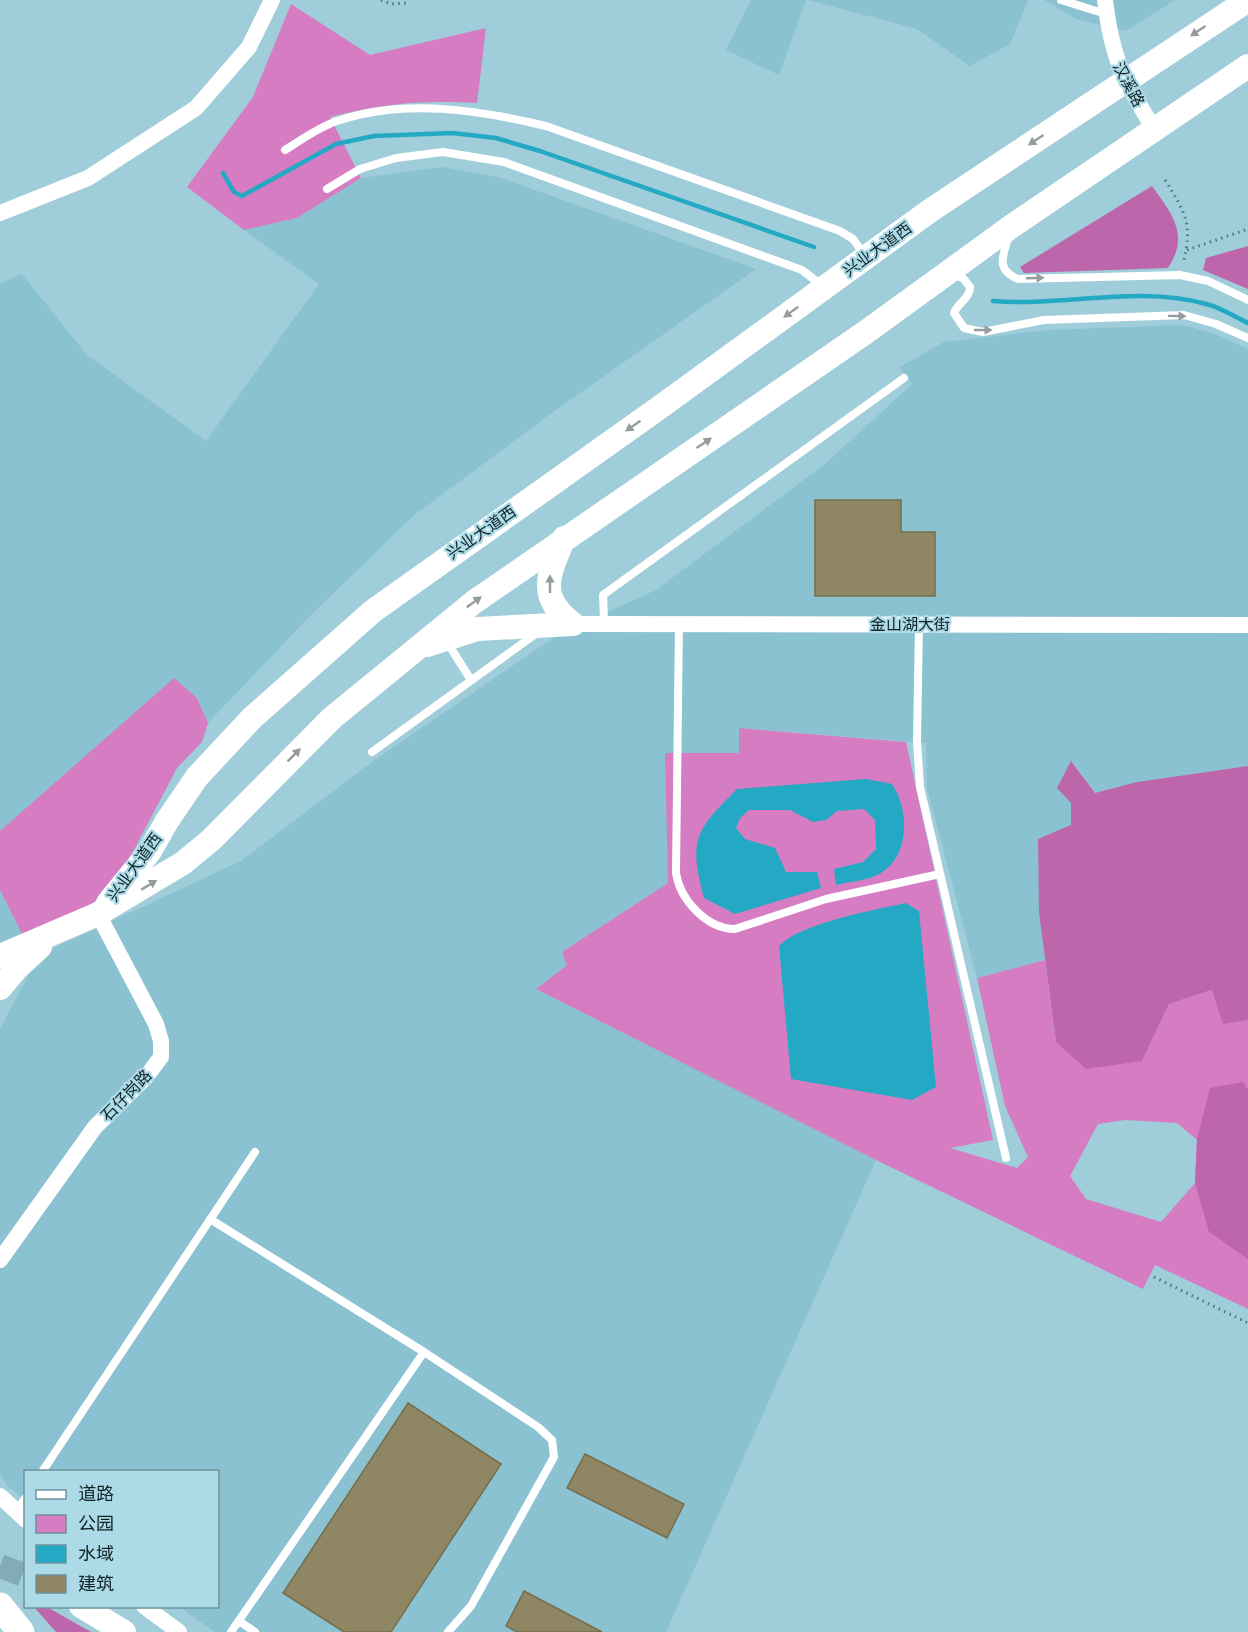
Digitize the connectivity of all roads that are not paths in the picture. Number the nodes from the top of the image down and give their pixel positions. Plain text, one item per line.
1 (272, 0) edge
2 (1061, 0) edge
3 (1248, 0) edge
4 (1105, 7) edge
5 (1248, 66) edge
6 (1124, 81) junction
7 (1154, 129) junction
8 (285, 150) dead end
9 (327, 189) dead end
10 (1, 215) edge
11 (1012, 226) junction
12 (866, 257) junction
13 (945, 273) junction
14 (824, 287) junction
15 (1248, 300) edge
16 (1248, 338) edge
17 (904, 378) dead end
18 (564, 538) junction
19 (604, 622) junction
20 (679, 623) junction
21 (549, 624) junction
22 (573, 624) junction
23 (919, 624) junction
24 (1248, 625) edge
25 (445, 639) junction
26 (394, 665) junction
27 (471, 680) junction
28 (372, 752) dead end
29 (940, 874) junction
30 (98, 914) junction
31 (55, 934) junction
32 (0, 956) edge
33 (0, 988) edge
34 (255, 1152) dead end
35 (1006, 1158) dead end
36 (210, 1219) junction
37 (0, 1260) edge
38 (424, 1352) junction
39 (43, 1470) edge
40 (0, 1496) edge
41 (20, 1516) edge
42 (0, 1606) edge
43 (84, 1608) edge
44 (147, 1608) edge
45 (239, 1621) junction
46 (21, 1632) edge
47 (124, 1632) edge
48 (179, 1632) edge
49 (231, 1632) edge
50 (255, 1632) edge
51 (448, 1632) edge

1 - 10 street
2 - 4 lane
3 -> 6 street, 兴业大道西
4 - 6 street, 汉溪路
5 - 7 street, 兴业大道西
6 - 7 street, 汉溪路
6 -> 12 street, 兴业大道西
7 - 11 street, 兴业大道西
8 - 12 lane
9 - 14 lane
11 - 13 street, 兴业大道西
11 -> 15 lane
12 - 14 street, 兴业大道西
13 -> 16 lane
18 -> 13 street, 兴业大道西
14 -> 30 street, 兴业大道西
17 - 19 lane
22 -> 18 street
26 -> 18 street, 兴业大道西
19 - 20 street, 金山湖大街
19 - 22 street, 金山湖大街
20 - 23 street, 金山湖大街
20 - 29 lane
21 - 22 street
21 - 25 street
21 - 27 lane
23 - 24 street, 金山湖大街
23 - 29 lane
25 - 26 street
25 - 27 lane
30 -> 26 street, 兴业大道西
27 - 28 lane
29 - 35 lane
30 - 31 street
30 - 37 street, 石仔岗路
31 - 32 street
31 - 33 street
34 - 36 lane
36 - 38 lane
36 - 39 lane
38 - 45 lane
38 - 51 lane
40 - 41 street
42 - 46 main road
43 - 47 street
44 - 48 street
45 - 49 lane
45 - 50 lane

